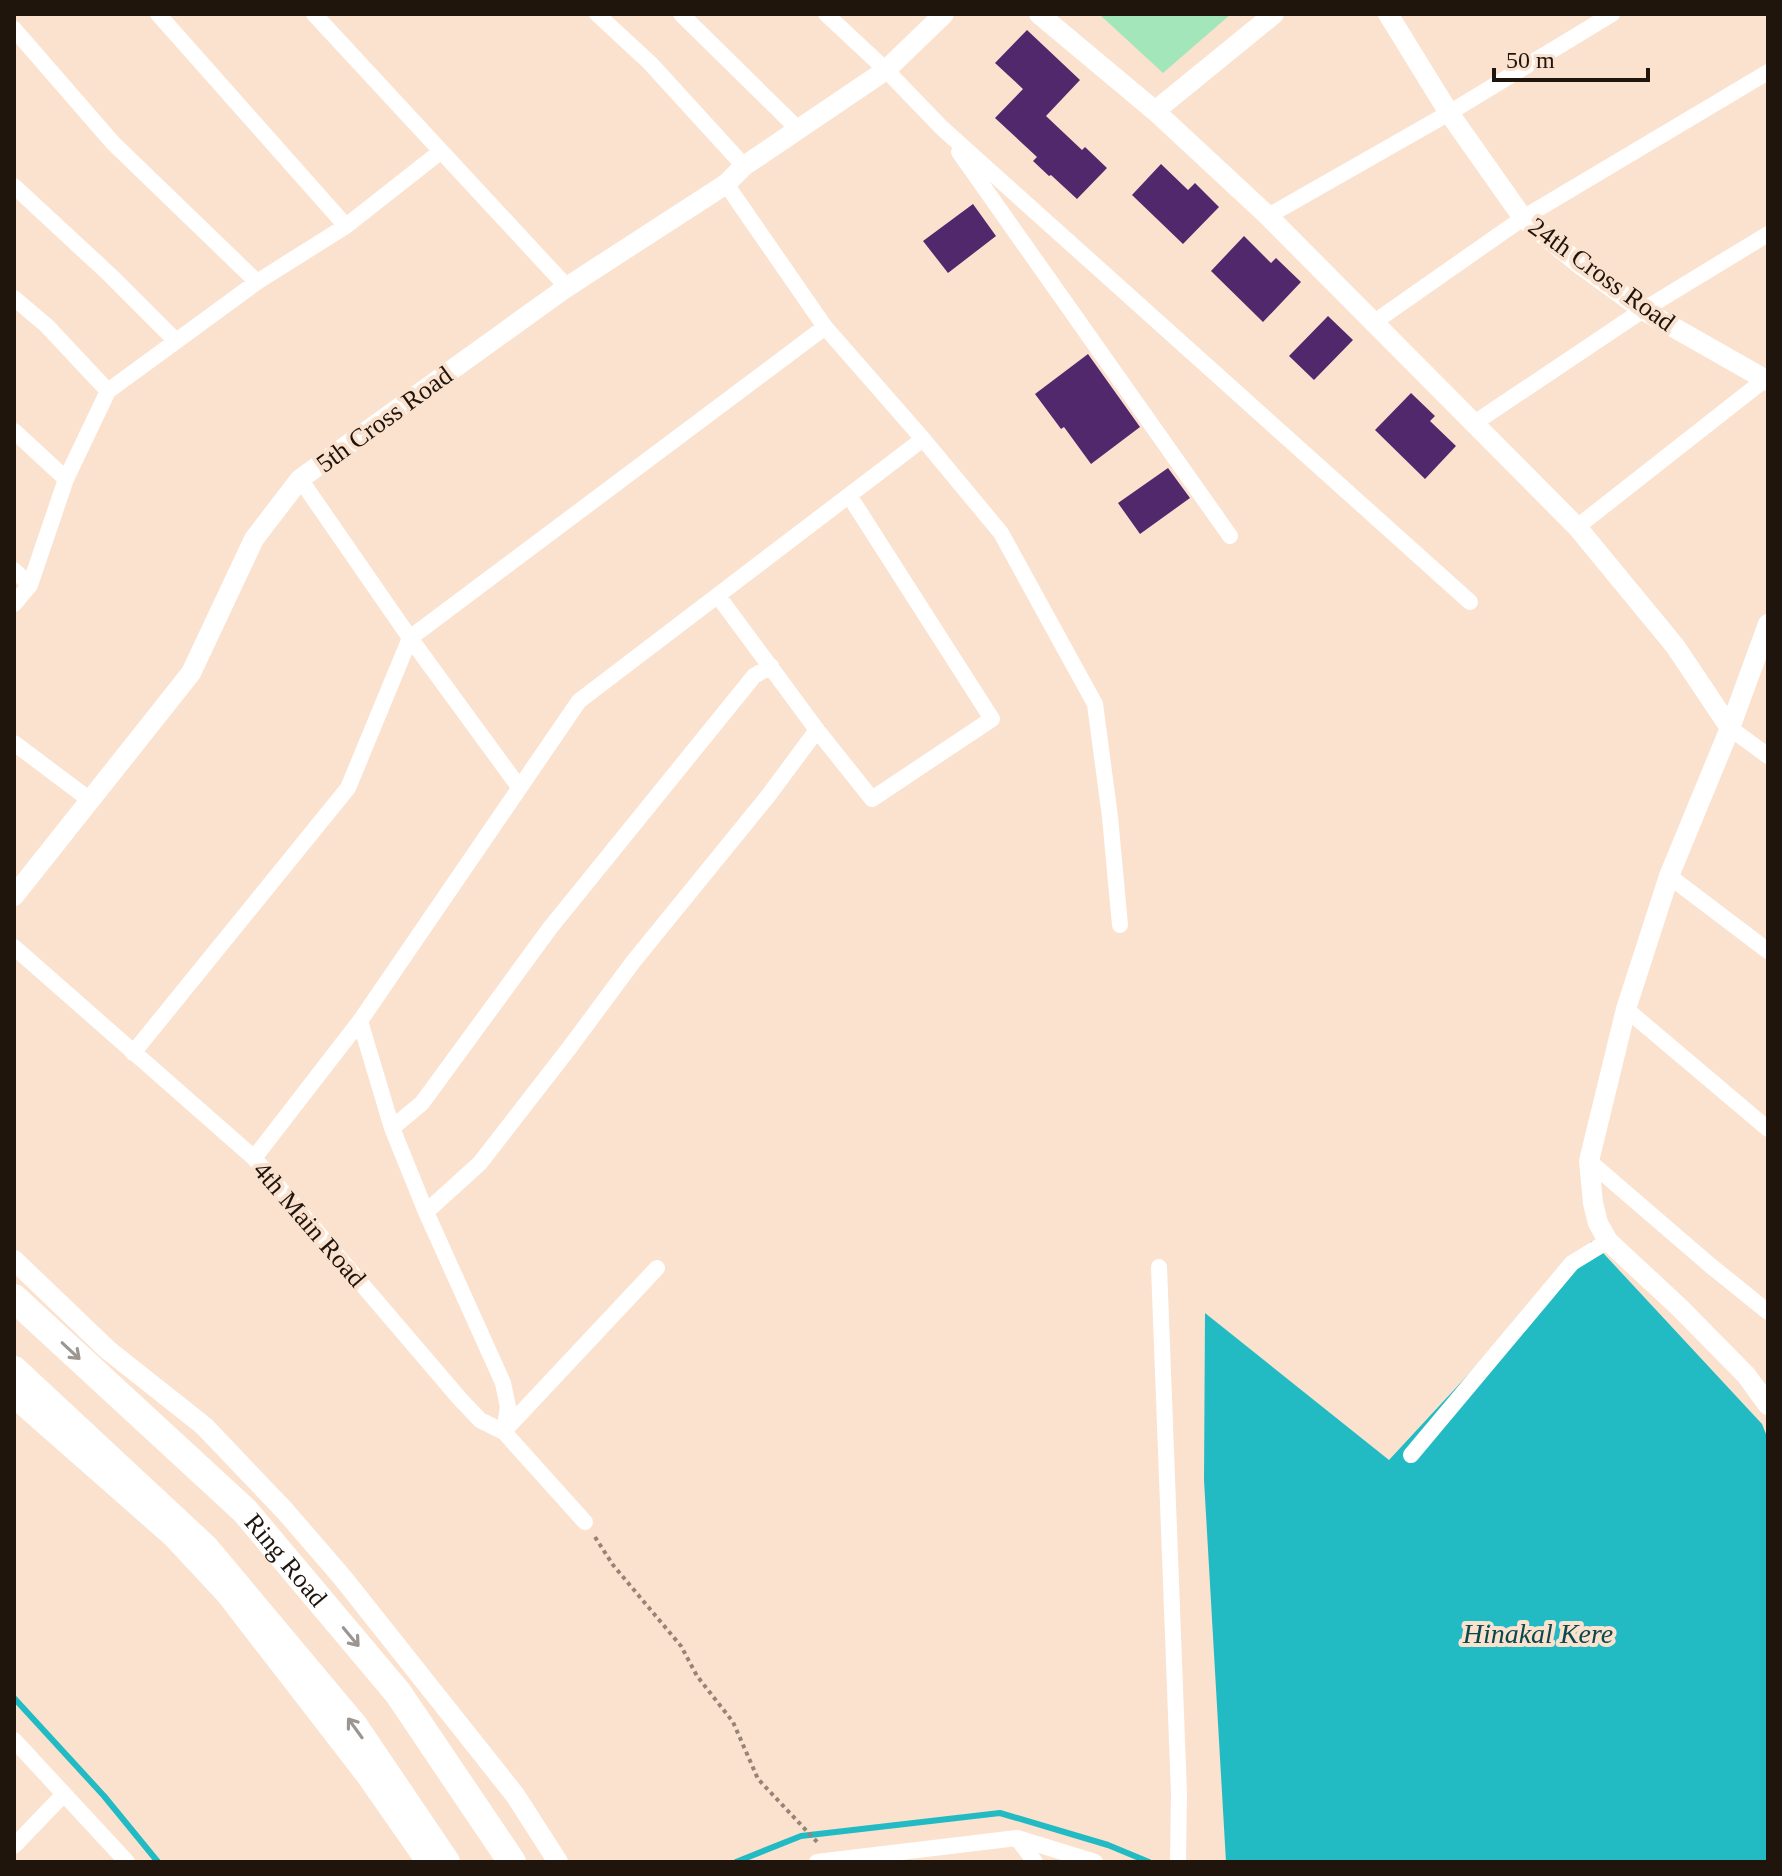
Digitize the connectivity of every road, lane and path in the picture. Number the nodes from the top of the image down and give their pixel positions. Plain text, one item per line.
1 (158, 14) edge
2 (314, 14) edge
3 (597, 14) edge
4 (681, 14) edge
5 (826, 14) edge
6 (944, 14) edge
7 (1039, 14) edge
8 (1274, 14) edge
9 (1388, 14) edge
10 (1612, 14) edge
11 (14, 29) edge
12 (886, 70) junction
13 (1768, 72) edge
14 (1155, 111) junction
15 (1449, 113) junction
16 (942, 128) junction
17 (798, 129) junction
18 (440, 152) junction
19 (744, 166) junction
20 (726, 184) junction
21 (14, 186) edge
22 (1268, 216) junction
23 (1523, 218) junction
24 (346, 226) junction
25 (1768, 234) edge
26 (257, 282) junction
27 (567, 287) junction
28 (14, 298) edge
29 (1643, 310) junction
30 (1373, 323) junction
31 (825, 327) junction
32 (175, 340) junction
33 (1767, 379) edge
34 (108, 391) junction
35 (1473, 424) junction
36 (14, 431) edge
37 (923, 439) junction
38 (66, 479) junction
39 (300, 479) junction
40 (850, 497) junction
41 (1577, 527) junction
42 (1230, 536) dead end
43 (14, 570) edge
44 (30, 585) junction
45 (718, 596) junction
46 (1470, 602) dead end
47 (14, 604) edge
48 (1768, 624) edge
49 (410, 638) junction
50 (771, 666) junction
51 (1730, 728) junction
52 (817, 730) junction
53 (14, 743) edge
54 (1768, 756) edge
55 (519, 787) junction
56 (90, 800) junction
57 (1669, 876) junction
58 (14, 896) edge
59 (1120, 925) dead end
60 (14, 947) edge
61 (1768, 951) edge
62 (1626, 1009) junction
63 (360, 1021) junction
64 (133, 1053) junction
65 (392, 1128) junction
66 (1768, 1129) edge
67 (254, 1158) junction
68 (1589, 1161) junction
69 (426, 1212) junction
70 (1608, 1241) junction
71 (14, 1260) edge
72 (1159, 1267) dead end
73 (657, 1268) dead end
74 (14, 1298) edge
75 (1768, 1312) edge
76 (14, 1370) edge
77 (14, 1398) edge
78 (1768, 1405) edge
79 (504, 1432) junction
80 (1411, 1455) dead end
81 (585, 1522) joint
82 (14, 1740) edge
83 (64, 1794) junction
84 (1017, 1838) junction
85 (14, 1846) edge
86 (820, 1854) edge
87 (836, 1861) edge
88 (127, 1862) edge
89 (426, 1862) edge
90 (446, 1862) edge
91 (512, 1862) edge
92 (558, 1862) edge
93 (1035, 1862) edge
94 (1095, 1862) edge
95 (1178, 1862) edge

1 - 24 street
2 - 18 street
3 - 19 street
4 - 17 street
5 - 12 street
6 - 12 street, 5th Cross Road
7 - 14 street
8 - 14 street
9 - 15 street, 24th Cross Road
10 - 15 street
11 - 26 street
12 - 16 street
12 - 17 street, 5th Cross Road
13 - 23 street
14 - 22 street
15 - 22 street
15 - 23 street, 24th Cross Road
16 - 42 street
16 - 46 street
17 - 19 street, 5th Cross Road
18 - 24 street
18 - 27 street
19 - 20 street, 5th Cross Road
20 - 27 street, 5th Cross Road
20 - 31 street
21 - 32 street
22 - 30 street
23 - 29 street, 24th Cross Road
23 - 30 street
24 - 26 street
25 - 29 street
26 - 32 street
27 - 39 street, 5th Cross Road
28 - 34 street
29 - 33 street, 24th Cross Road
29 - 35 street
30 - 35 street
31 - 37 street
31 - 49 street
32 - 34 street
33 - 41 street
34 - 38 street
35 - 41 street
36 - 38 street
37 - 40 street
37 - 59 street
38 - 44 street
39 - 49 street
39 - 56 street, 5th Cross Road
40 - 45 street
40 - 52 street
41 - 51 street
43 - 44 street
44 - 47 street
45 - 50 street
45 - 55 street
48 - 51 street
49 - 55 street
49 - 64 street
50 - 52 street
50 - 65 street
51 - 54 street
51 - 57 street
52 - 69 street
53 - 56 street
55 - 63 street
56 - 58 street, 5th Cross Road
57 - 61 street
57 - 62 street
60 - 64 street, 4th Main Road
62 - 66 street
62 - 68 street
63 - 65 street
63 - 67 street
64 - 67 street, 4th Main Road
65 - 69 street
67 - 79 street, 4th Main Road
68 - 70 street
68 - 75 street
69 - 79 street
70 - 78 street
70 - 80 street
71 - 92 street
72 - 95 street
73 - 79 street
74 -> 91 highway, Ring Road
90 -> 76 highway, Ring Road
77 - 89 street
79 - 81 street, 4th Main Road
81 - 86 path
82 - 83 street
83 - 85 street
83 - 88 street
84 - 87 street
84 - 93 street
84 - 94 street
86 - 87 street

